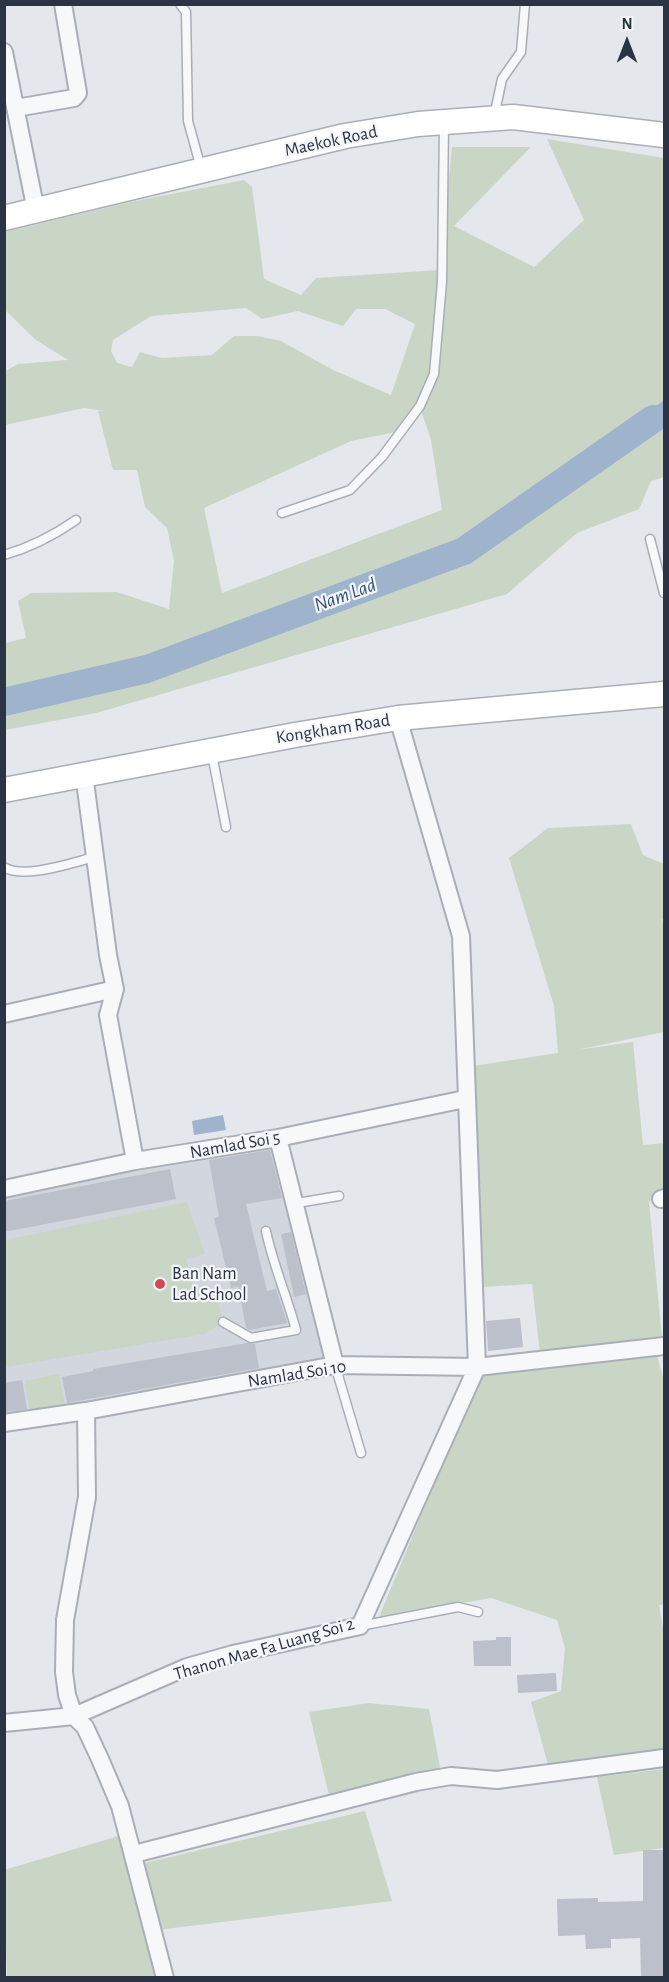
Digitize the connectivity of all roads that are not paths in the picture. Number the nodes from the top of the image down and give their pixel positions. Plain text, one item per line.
1 (63, 4) edge
2 (180, 4) edge
3 (525, 4) edge
4 (4, 52) edge
5 (16, 108) junction
6 (494, 118) junction
7 (444, 121) junction
8 (664, 135) edge
9 (201, 171) junction
10 (36, 211) junction
11 (4, 218) edge
12 (282, 513) dead end
13 (76, 520) dead end
14 (650, 539) dead end
15 (4, 555) edge
16 (664, 593) edge
17 (664, 694) edge
18 (398, 718) junction
19 (211, 750) junction
20 (84, 774) junction
21 (4, 790) edge
22 (226, 827) dead end
23 (95, 856) junction
24 (4, 867) edge
25 (115, 988) junction
26 (4, 1014) edge
27 (465, 1099) junction
28 (278, 1138) junction
29 (135, 1161) junction
30 (4, 1189) edge
31 (339, 1196) dead end
32 (297, 1203) junction
33 (266, 1231) dead end
34 (223, 1322) dead end
35 (664, 1350) edge
36 (336, 1365) junction
37 (477, 1367) junction
38 (86, 1411) junction
39 (4, 1423) edge
40 (361, 1453) dead end
41 (478, 1612) dead end
42 (360, 1626) junction
43 (74, 1716) junction
44 (4, 1723) edge
45 (664, 1758) edge
46 (134, 1854) junction
47 (165, 1977) edge

1 - 5 street
2 - 9 lane
3 - 6 lane
4 - 5 street
5 - 10 street
6 - 7 street, Maekok Road
6 - 8 street, Maekok Road
7 - 9 street, Maekok Road
7 - 12 lane
9 - 10 street, Maekok Road
10 - 11 street, Maekok Road
13 - 15 lane
14 - 16 lane
17 - 18 street, Kongkham Road
18 - 19 street, Kongkham Road
18 - 27 street
19 - 20 street, Kongkham Road
19 - 22 lane
20 - 21 street, Kongkham Road
20 - 23 street
23 - 24 lane
23 - 25 street
25 - 26 street
25 - 29 street
27 - 28 street, Namlad Soi 5
27 - 37 street
28 - 29 street, Namlad Soi 5
28 - 32 street
29 - 30 street, Namlad Soi 5
31 - 32 lane
32 - 36 street
33 - 34 lane
35 - 37 street, Namlad Soi 10
36 - 37 street, Namlad Soi 10
36 - 38 street, Namlad Soi 10
36 - 40 lane
37 - 42 street, Thanon Mae Fa Luang Soi 2
38 - 39 street, Namlad Soi 10
38 - 43 street
41 - 42 lane
42 - 43 street, Thanon Mae Fa Luang Soi 2
43 - 44 street, Thanon Mae Fa Luang Soi 2
43 - 46 street
45 - 46 street
46 - 47 street

